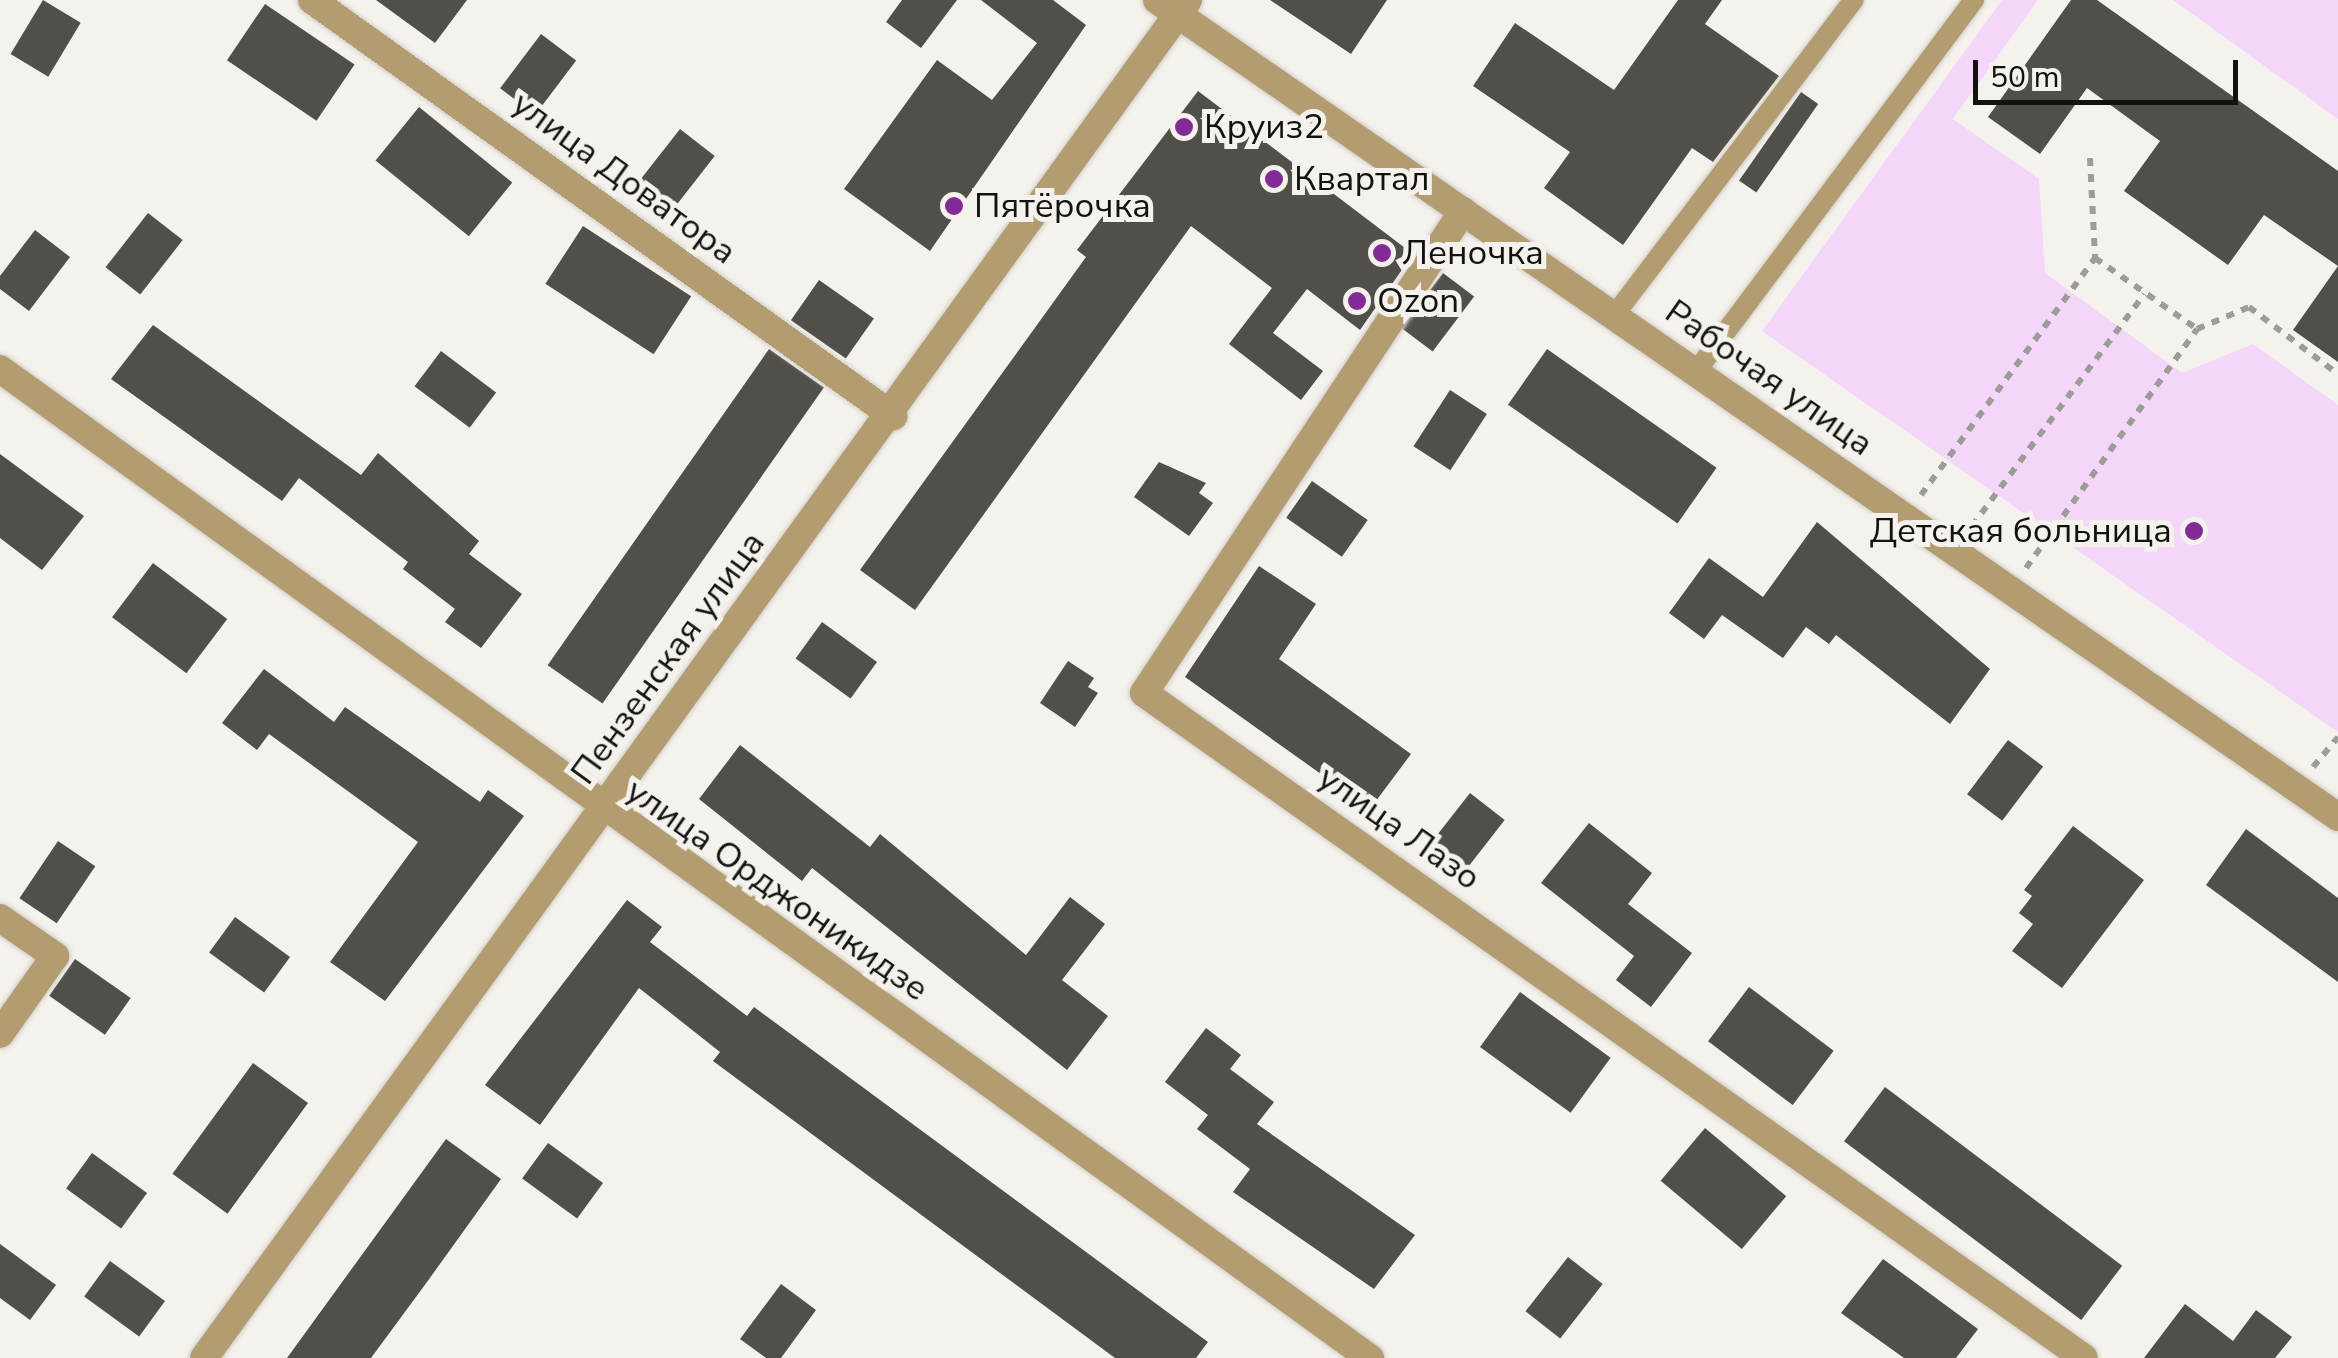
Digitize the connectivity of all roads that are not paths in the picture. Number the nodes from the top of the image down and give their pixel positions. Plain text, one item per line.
1 (312, 0) edge
2 (1854, 0) edge
3 (1974, 0) edge
4 (1175, 5) edge
5 (1463, 211) junction
6 (1613, 317) junction
7 (0, 369) edge
8 (1695, 373) junction
9 (893, 416) junction
10 (602, 812) junction
11 (2338, 817) edge
12 (0, 918) edge
13 (0, 1034) edge
14 (204, 1358) edge
15 (1370, 1358) edge
16 (2084, 1358) edge

1 - 9 street, улица Доватора
2 - 6 lane
3 - 8 lane
4 - 5 street, Рабочая улица
4 - 9 street, Пензенская улица
5 - 6 street, Рабочая улица
5 - 16 street, улица Лазо
6 - 8 street, Рабочая улица
7 - 10 street, улица Орджоникидзе
8 - 11 street, Рабочая улица
9 - 10 street, Пензенская улица
10 - 14 street, Пензенская улица
10 - 15 street, улица Орджоникидзе
12 - 13 street

